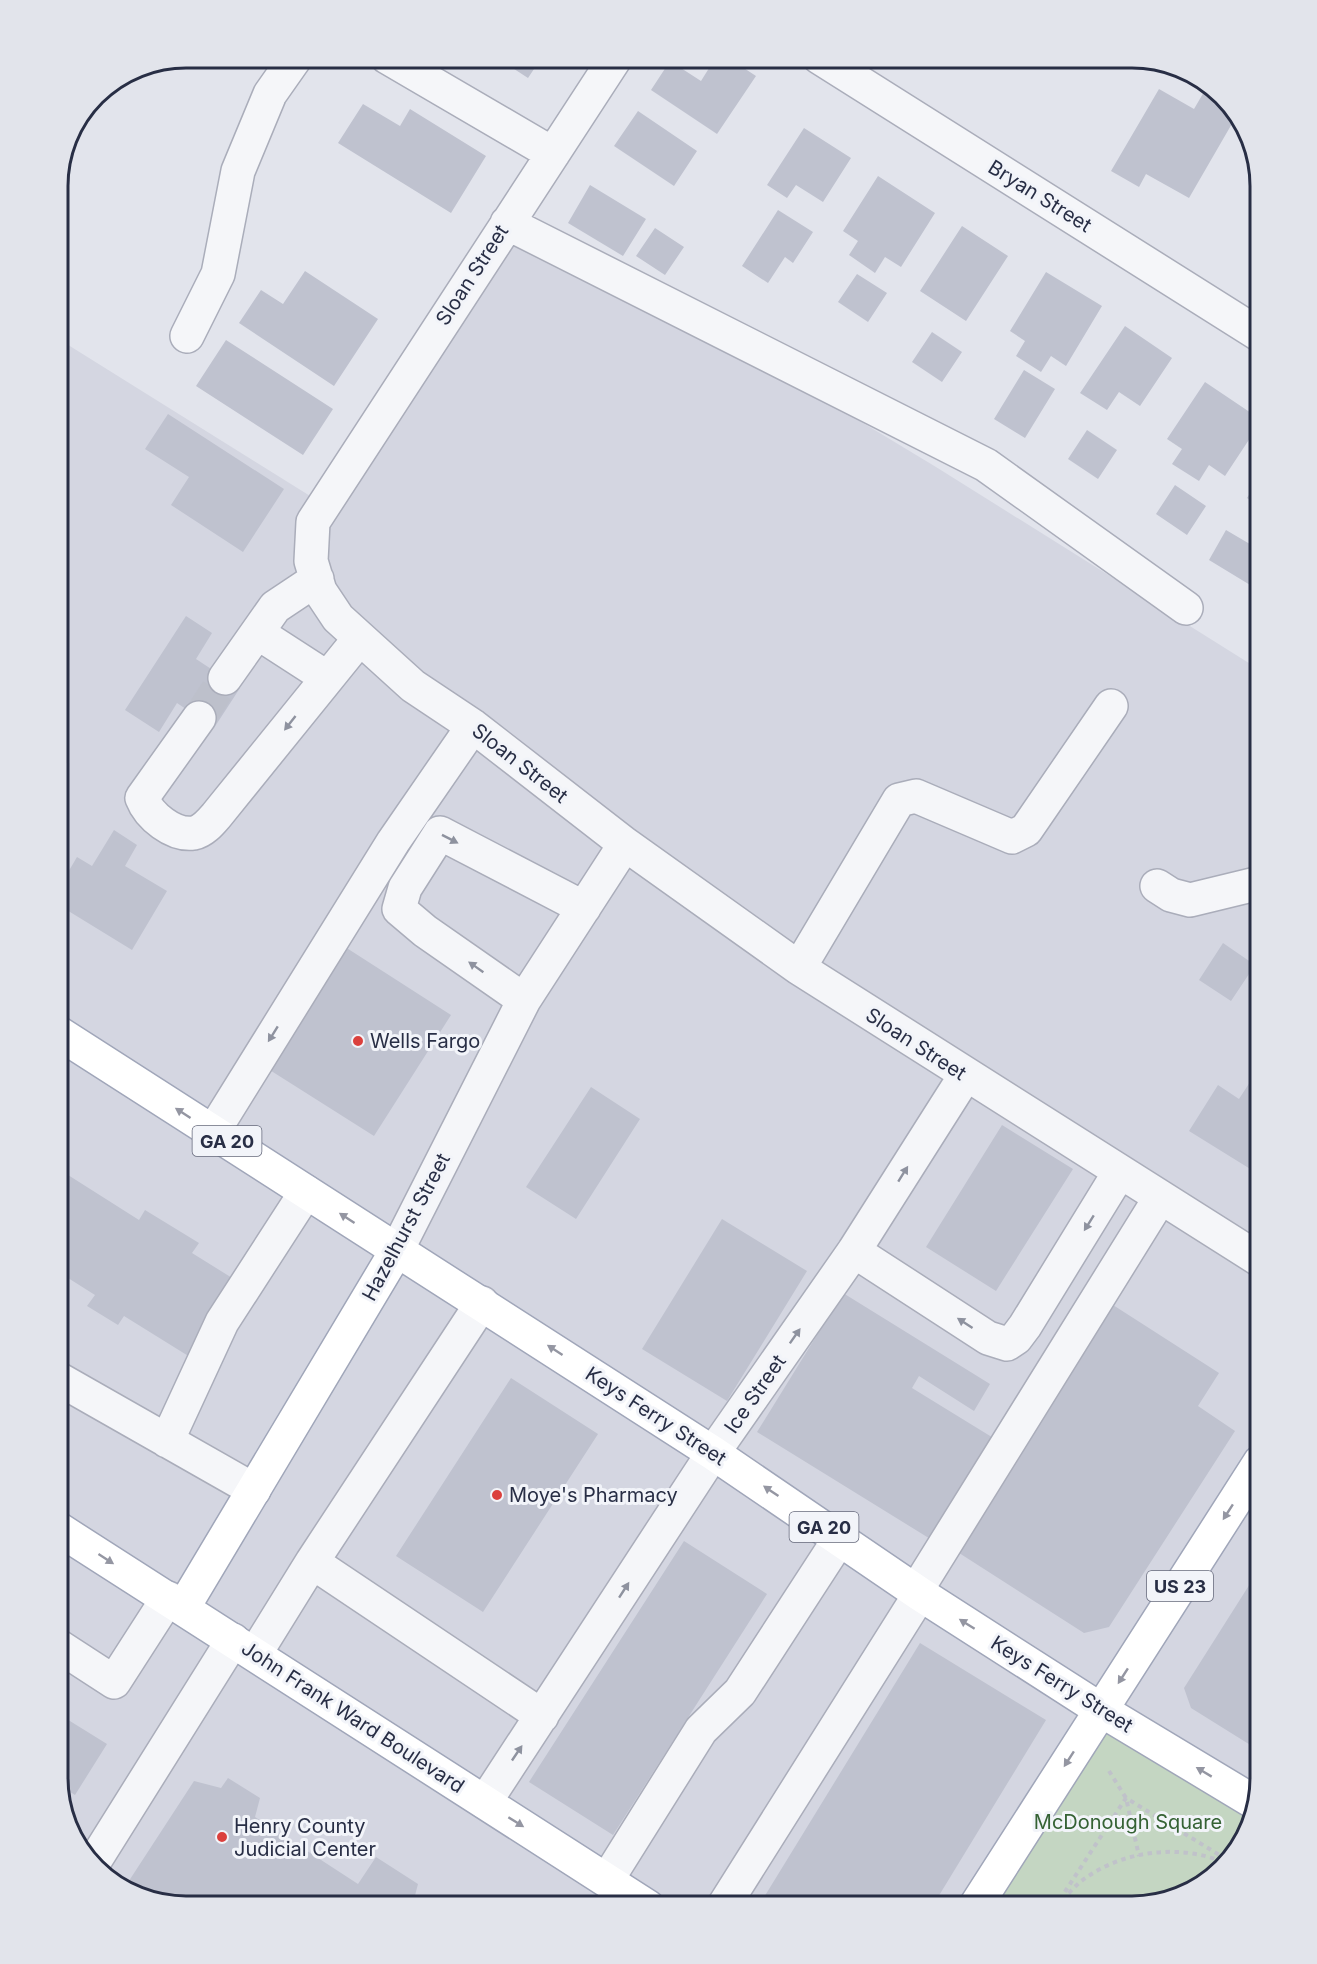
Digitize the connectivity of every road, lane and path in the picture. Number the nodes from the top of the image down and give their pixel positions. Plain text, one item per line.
1 (288, 68) edge
2 (406, 68) edge
3 (609, 68) edge
4 (836, 68) edge
5 (553, 154) junction
6 (507, 223) junction
7 (1250, 329) edge
8 (187, 336) dead end
9 (317, 579) junction
10 (1186, 608) dead end
11 (258, 633) junction
12 (360, 638) junction
13 (326, 677) junction
14 (225, 678) tunnel mouth
15 (1111, 706) dead end
16 (199, 718) tunnel mouth
17 (473, 726) junction
18 (625, 844) junction
19 (1250, 885) edge
20 (1157, 886) dead end
21 (584, 908) junction
22 (799, 968) junction
23 (524, 1000) junction
24 (68, 1039) edge
25 (965, 1076) junction
26 (213, 1132) junction
27 (1119, 1173) junction
28 (306, 1192) junction
29 (1160, 1198) junction
30 (397, 1250) junction
31 (854, 1251) junction
32 (1250, 1254) edge
33 (482, 1303) junction
34 (68, 1384) edge
35 (167, 1441) junction
36 (713, 1453) junction
37 (1250, 1478) edge
38 (254, 1490) junction
39 (68, 1535) edge
40 (840, 1538) junction
41 (312, 1562) junction
42 (918, 1592) junction
43 (175, 1603) junction
44 (244, 1647) junction
45 (68, 1652) edge
46 (1101, 1710) junction
47 (542, 1716) junction
48 (1109, 1771) dead end
49 (1126, 1798) junction
50 (1247, 1798) edge
51 (484, 1802) junction
52 (1139, 1856) junction
53 (98, 1857) edge
54 (1219, 1857) edge
55 (1218, 1859) edge
56 (607, 1880) junction
57 (631, 1896) edge
58 (730, 1896) edge
59 (982, 1896) edge
60 (1063, 1896) edge
61 (1067, 1896) edge

1 - 8 street
2 - 5 street
3 - 5 street, Sloan Street
4 - 7 street, Bryan Street
5 - 6 street, Sloan Street
6 - 9 street, Sloan Street
6 - 10 street
9 - 11 street
9 - 12 street, Sloan Street
11 - 13 street
11 - 14 street
12 - 13 street
12 - 17 street, Sloan Street
13 -> 16 street
15 - 22 street
17 - 18 street, Sloan Street
17 -> 26 street
18 - 21 street, Hazelhurst Street
18 - 22 street, Sloan Street
19 - 20 street
21 - 23 street, Hazelhurst Street
23 -> 21 street
22 - 25 street, Sloan Street
23 - 30 street, Hazelhurst Street
26 -> 24 main road, Keys Ferry Street / GA 20
25 - 27 street, Sloan Street
31 -> 25 street, Ice Street
26 - 28 main road, Keys Ferry Street / GA 20
27 - 29 street, Sloan Street
27 -> 31 street
30 -> 28 main road, Keys Ferry Street / GA 20
28 - 35 street
29 - 32 street, Sloan Street
29 - 42 street
30 - 33 main road, Keys Ferry Street / GA 20
30 - 38 main road, Hazelhurst Street
36 -> 31 street, Ice Street
36 -> 33 main road, Keys Ferry Street / GA 20
33 - 41 street
34 - 35 street
35 - 38 street
40 -> 36 main road, Keys Ferry Street / GA 20
47 -> 36 street, Ice Street
37 -> 46 main road, US 23
38 - 43 main road, Hazelhurst Street
39 -> 43 main road, John Frank Ward Boulevard
40 - 42 main road, Keys Ferry Street / GA 20
40 - 56 street
41 - 44 street
41 - 47 street
46 -> 42 main road, Keys Ferry Street / GA 20
42 - 58 street
43 - 44 main road, John Frank Ward Boulevard
43 - 45 street
44 - 51 main road, John Frank Ward Boulevard
44 - 53 street
50 -> 46 main road, Keys Ferry Street / GA 20
46 -> 59 main road, US 23
51 -> 47 street, Ice Street
48 - 49 path
49 - 52 path
49 - 54 path
49 - 60 path
51 -> 56 main road, John Frank Ward Boulevard
52 - 55 path
52 - 61 path
56 - 57 main road, John Frank Ward Boulevard

